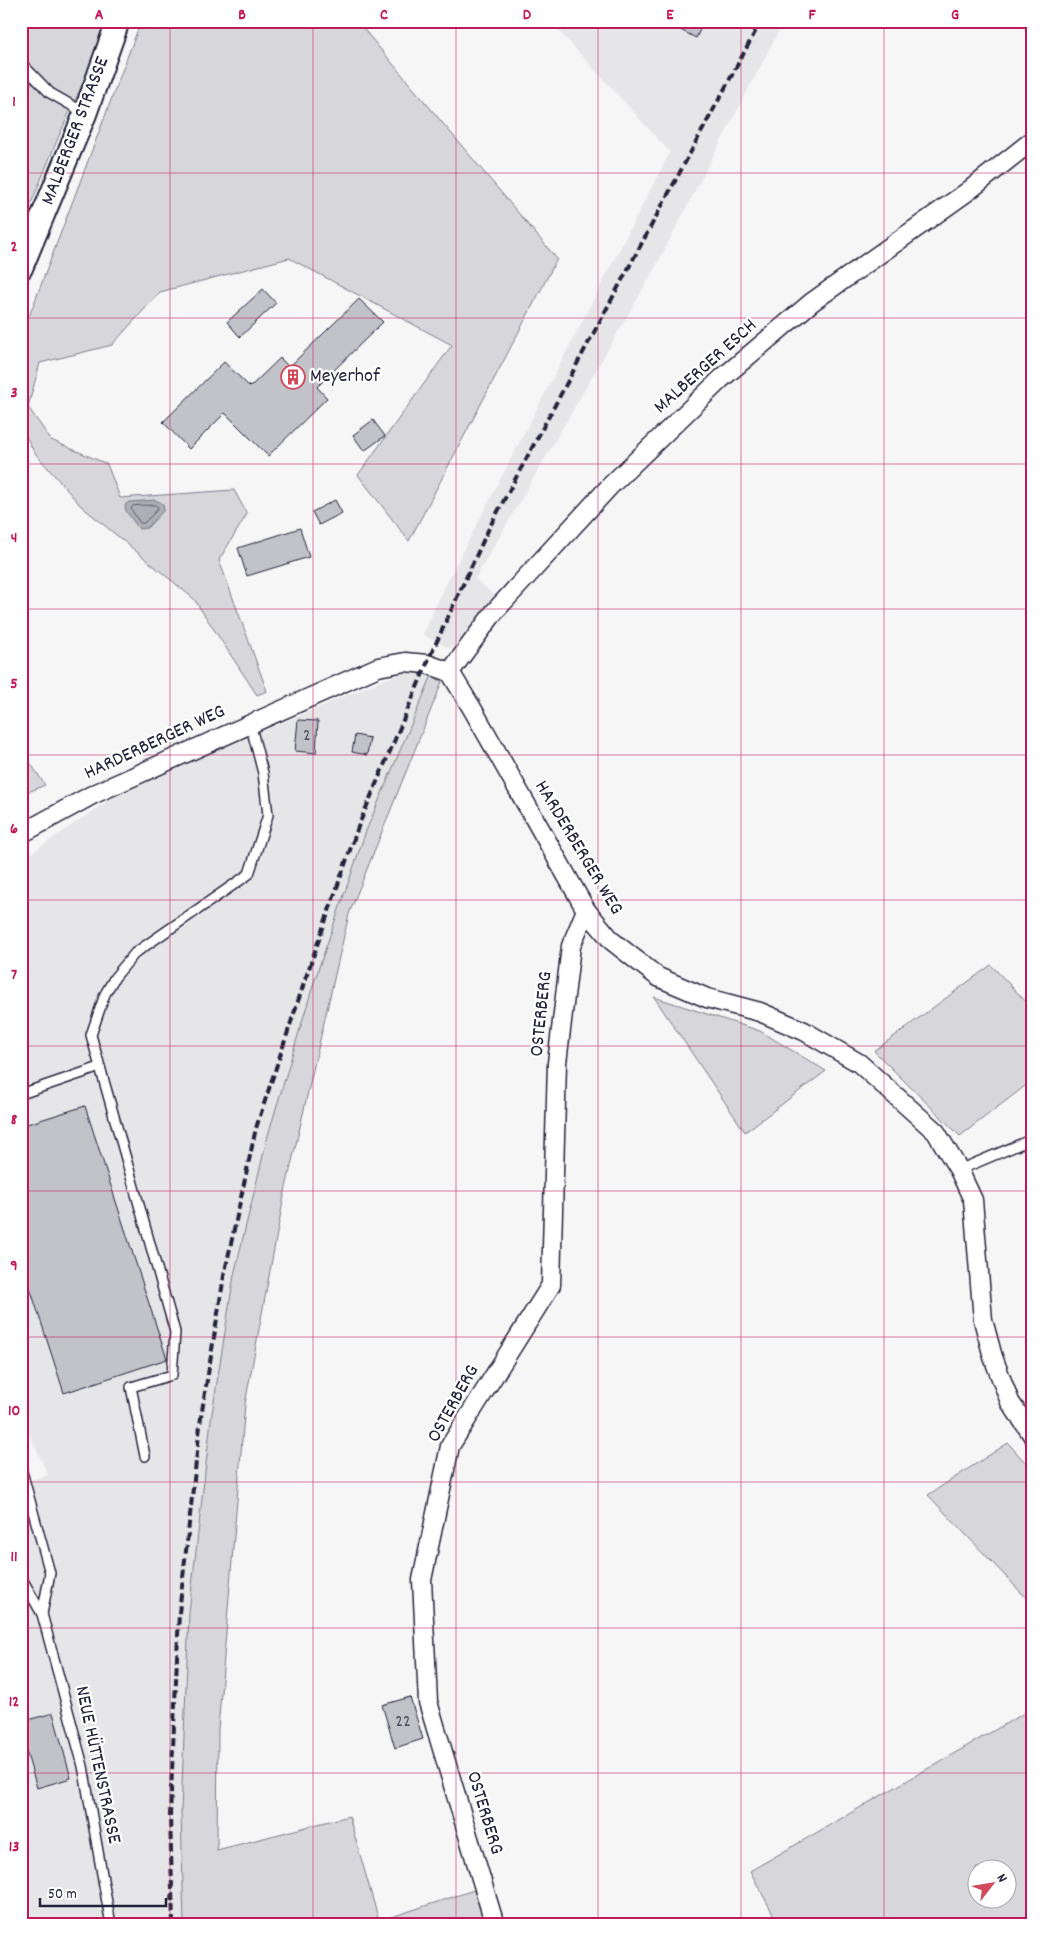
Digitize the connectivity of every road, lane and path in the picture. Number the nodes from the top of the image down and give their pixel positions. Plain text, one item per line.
1 (118, 21) edge
2 (21, 63) edge
3 (85, 114) junction
4 (1033, 140) edge
5 (21, 268) edge
6 (450, 672) junction
7 (250, 723) junction
8 (21, 834) edge
9 (586, 910) junction
10 (100, 1067) junction
11 (21, 1094) edge
12 (1030, 1140) dead end
13 (959, 1170) junction
14 (1033, 1436) edge
15 (145, 1456) dead end
16 (21, 1468) edge
17 (21, 1577) edge
18 (42, 1614) junction
19 (111, 1925) edge
20 (496, 1925) edge

1 - 3 street, MALBERGER STRASSE
2 - 3 lane
3 - 5 street, MALBERGER STRASSE
4 - 6 street, MALBERGER ESCH
6 - 7 street, HARDERBERGER WEG
6 - 9 street, HARDERBERGER WEG
7 - 8 street, HARDERBERGER WEG
7 - 10 lane
9 - 13 street, HARDERBERGER WEG
9 - 20 street, OSTERBERG
10 - 11 lane
10 - 15 lane
12 - 13 lane
13 - 14 street, HARDERBERGER WEG
16 - 18 lane, NEUE HÜTTENSTRASSE
17 - 18 lane, NEUE HÜTTENSTRASSE
18 - 19 lane, NEUE HÜTTENSTRASSE

